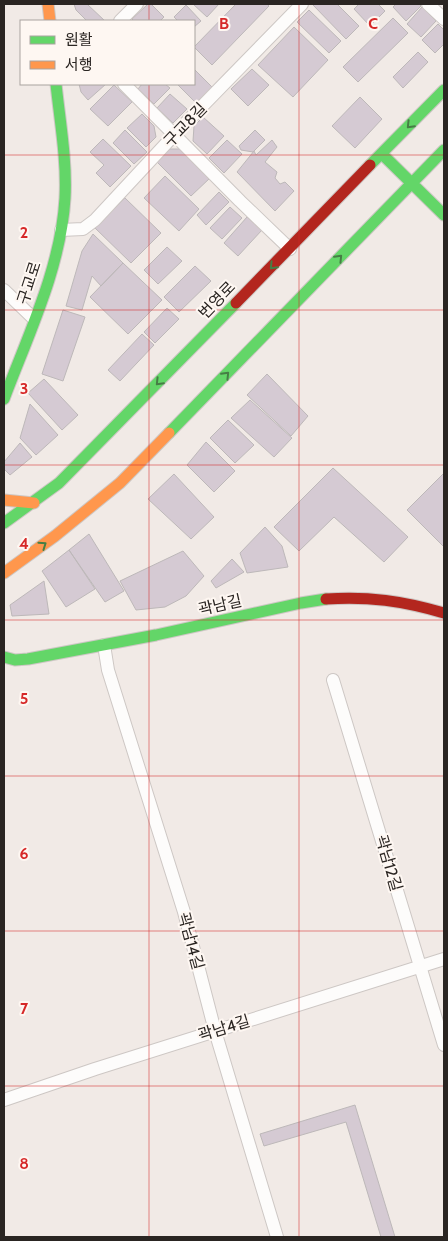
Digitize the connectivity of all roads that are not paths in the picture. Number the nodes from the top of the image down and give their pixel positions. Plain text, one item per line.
1 (137, 4) edge
2 (302, 4) edge
3 (428, 4) edge
4 (47, 10) edge
5 (59, 20) edge
6 (121, 20) edge
7 (444, 20) edge
8 (56, 85) edge
9 (125, 85) edge
10 (444, 90) edge
11 (175, 134) junction
12 (444, 150) edge
13 (382, 154) junction
14 (412, 183) junction
15 (444, 214) edge
16 (61, 230) junction
17 (290, 249) junction
18 (4, 290) edge
19 (34, 319) junction
20 (4, 399) edge
21 (4, 500) edge
22 (34, 503) junction
23 (4, 523) edge
24 (4, 573) edge
25 (444, 614) edge
26 (104, 645) junction
27 (4, 657) edge
28 (28, 659) junction
29 (4, 664) edge
30 (333, 680) dead end
31 (444, 959) edge
32 (420, 967) junction
33 (215, 1031) junction
34 (444, 1045) edge
35 (4, 1100) edge
36 (277, 1237) edge

1 - 6 street
2 - 11 street, 구교8길
3 - 7 street
4 - 5 street
8 - 16 main road, 구교로
9 - 11 street
10 -> 13 main road, 번영로
11 - 16 street, 구교8길
11 - 17 street
12 - 14 main road
13 - 14 main road
13 - 17 main road, 번영로
14 - 15 main road
24 -> 14 main road
16 - 19 main road, 구교로
17 -> 22 main road, 번영로
18 - 19 street
19 - 20 main road, 구교로
21 - 22 main road
22 - 23 main road, 번영로
25 - 26 main road, 곽남길
26 - 28 main road, 곽남길
26 - 33 street, 곽남14길
27 - 28 main road, 곽남길
28 - 29 main road
30 - 32 street, 곽남12길
31 - 32 street, 곽남4길
32 - 33 street, 곽남4길
32 - 34 street, 곽남12길
33 - 35 street, 곽남4길
33 - 36 street, 곽남14길

